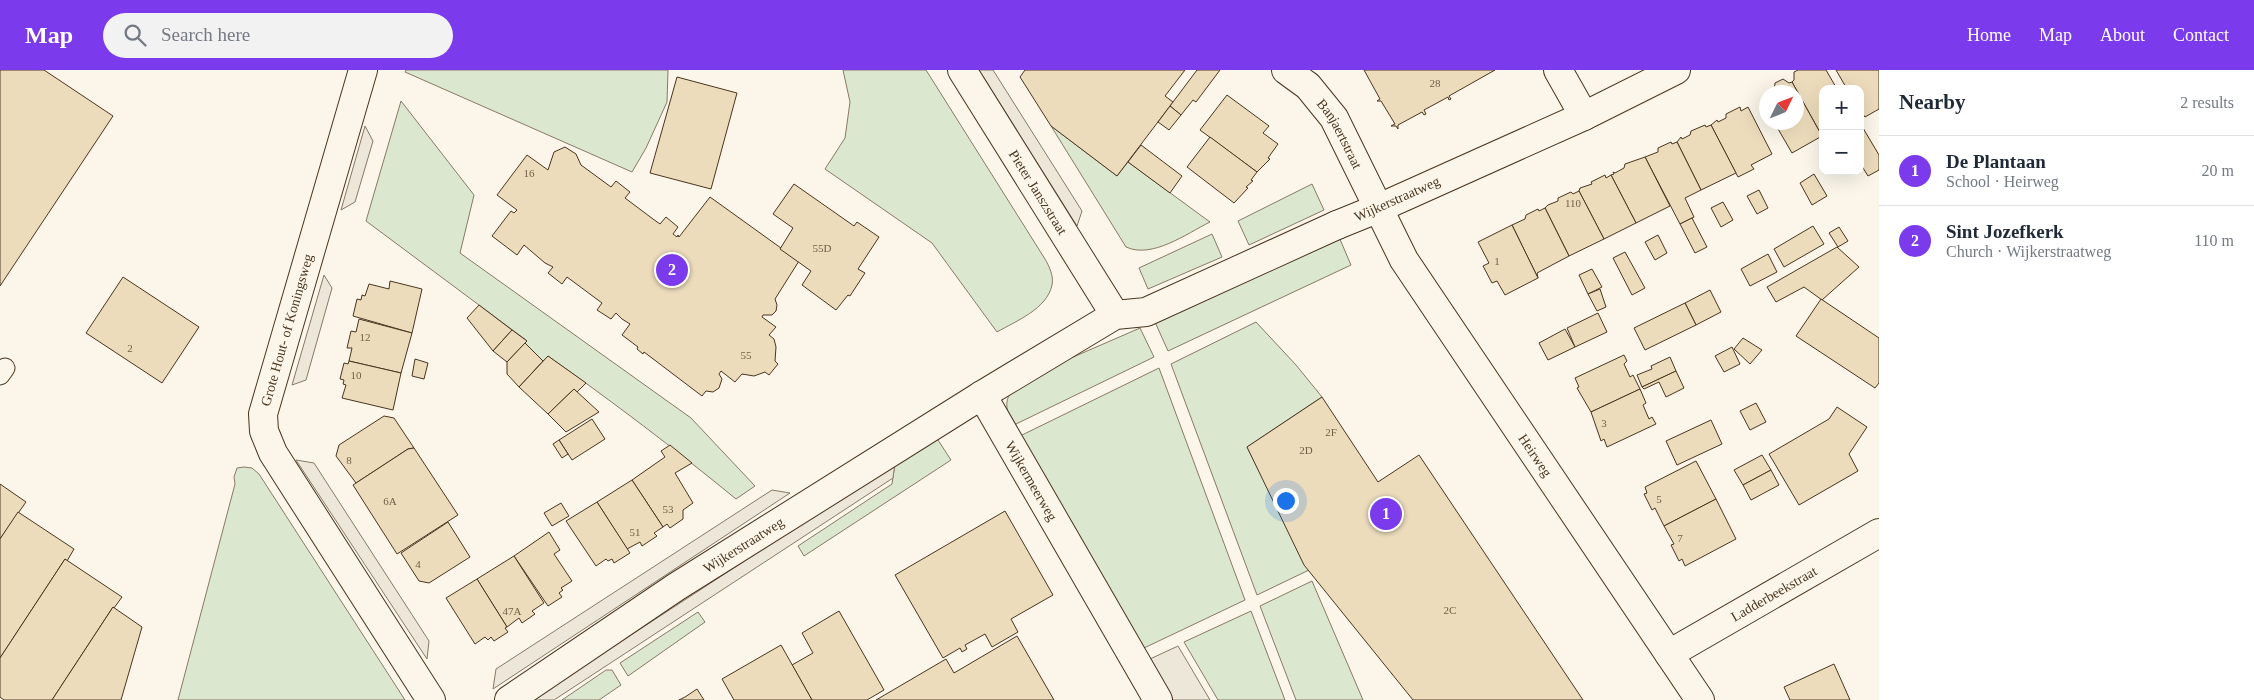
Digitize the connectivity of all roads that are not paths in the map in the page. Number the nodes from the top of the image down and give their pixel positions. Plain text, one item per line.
1 (363, 70) edge
2 (962, 70) edge
3 (1286, 70) edge
4 (1558, 70) edge
5 (1676, 70) edge
6 (1584, 116) junction
7 (1379, 208) junction
8 (1115, 315) junction
9 (982, 395) junction
10 (1879, 533) edge
11 (1668, 654) junction
12 (431, 700) edge
13 (509, 700) edge
14 (1158, 700) edge
15 (1700, 700) edge

1 - 12 street, Grote Hout- of Koningsweg
2 - 8 street, Pieter Janszstraat
3 - 7 street, Banjaertstraat
4 - 6 street
5 - 6 street, Wijkerstraatweg
6 - 7 street, Wijkerstraatweg
7 - 8 street, Wijkerstraatweg
7 - 11 street, Heirweg
8 - 9 street
9 - 13 street, Wijkerstraatweg
9 - 14 street, Wijkermeerweg
10 - 11 street, Ladderbeekstraat
11 - 15 street, Heirweg

